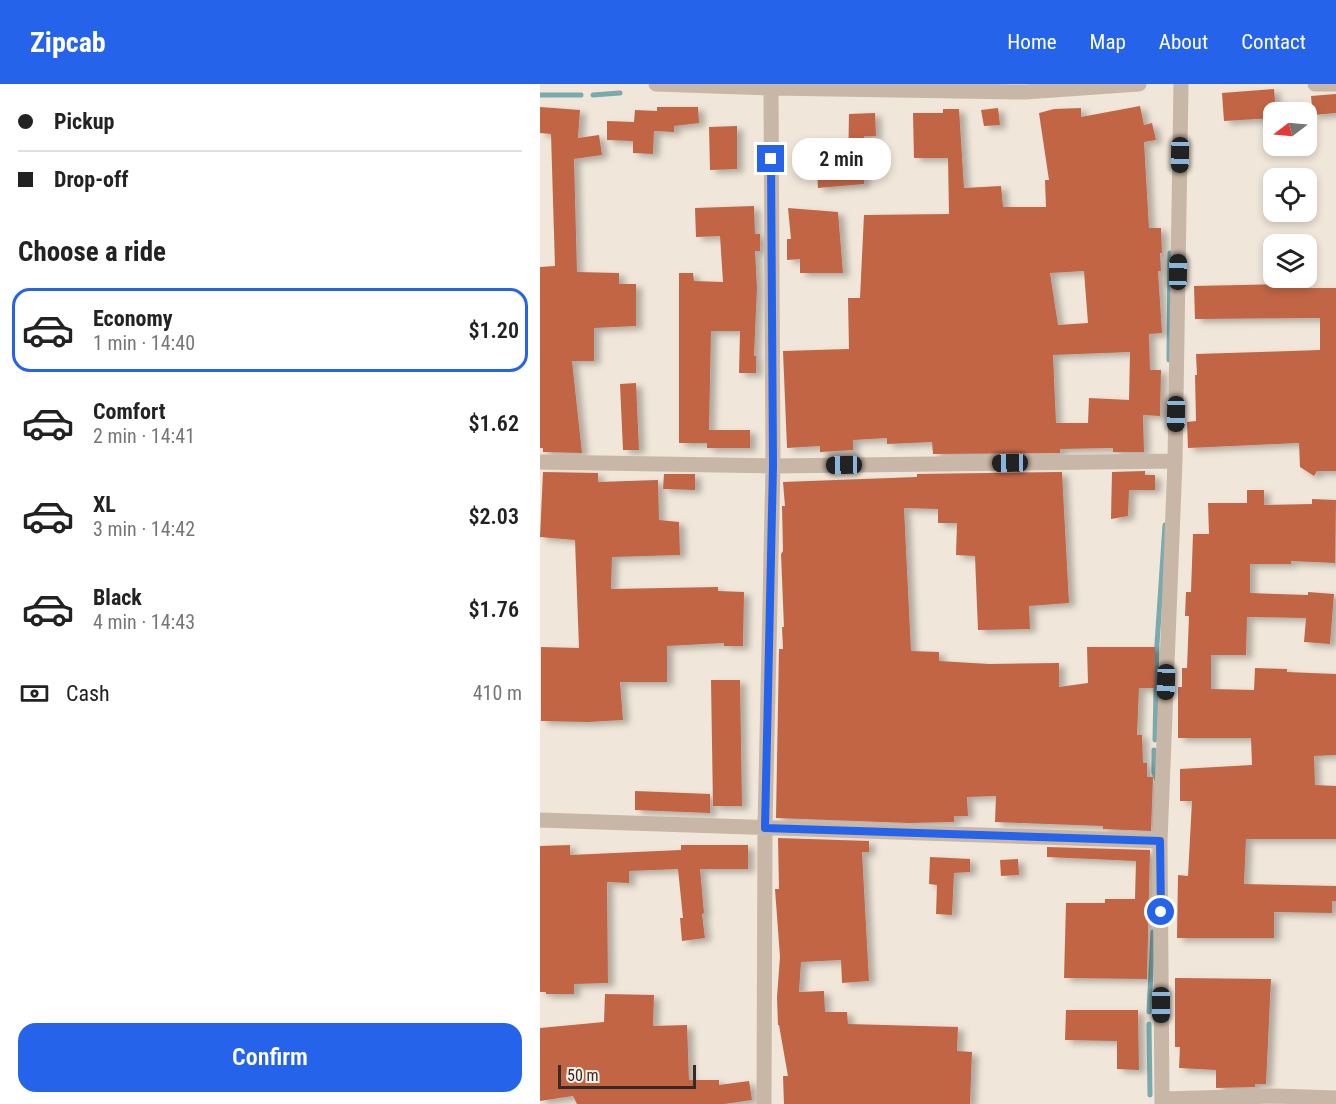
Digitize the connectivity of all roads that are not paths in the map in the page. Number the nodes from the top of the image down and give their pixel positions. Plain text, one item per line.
1 (656, 84) edge
2 (1139, 84) edge
3 (1180, 84) edge
4 (1315, 84) edge
5 (1336, 84) edge
6 (771, 88) junction
7 (1024, 88) edge
8 (1175, 461) junction
9 (540, 462) edge
10 (773, 466) junction
11 (540, 820) edge
12 (765, 828) junction
13 (1160, 841) junction
14 (1336, 1098) edge
15 (1162, 1102) edge
16 (764, 1104) edge

1 - 6 street
2 - 7 street
3 - 8 street
4 - 5 street
6 - 7 street
6 - 10 street
8 - 10 street
8 - 13 street
9 - 10 street
10 - 12 street
11 - 12 street
12 - 13 street
12 - 16 street
13 - 15 street
14 - 15 street

